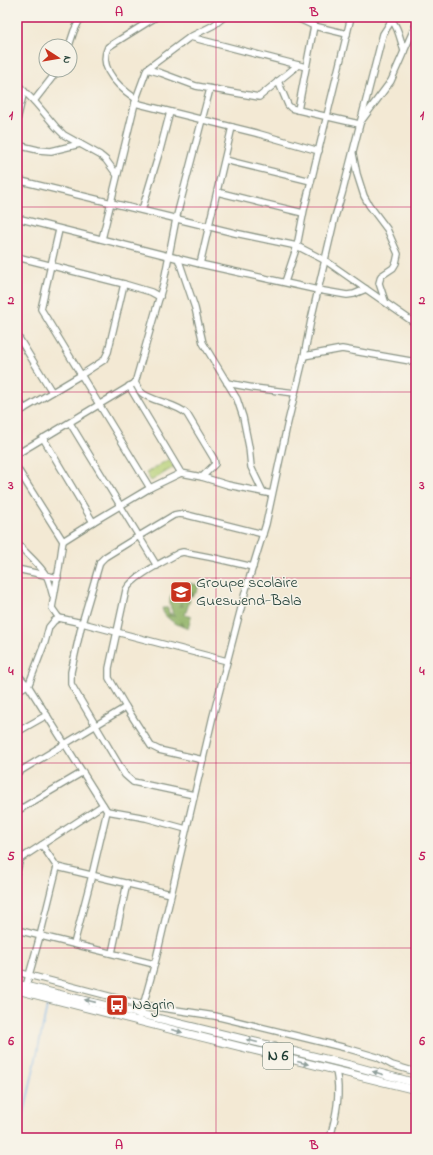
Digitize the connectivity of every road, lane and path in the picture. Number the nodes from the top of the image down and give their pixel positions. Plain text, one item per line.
1 (81, 17) edge
2 (156, 17) edge
3 (224, 17) edge
4 (351, 17) edge
5 (300, 18) edge
6 (392, 18) edge
7 (416, 24) edge
8 (314, 26) junction
9 (347, 34) junction
10 (190, 37) junction
11 (72, 38) edge
12 (404, 50) junction
13 (298, 65) junction
14 (306, 67) junction
15 (147, 69) junction
16 (52, 78) edge
17 (278, 81) junction
18 (17, 84) edge
19 (210, 89) junction
20 (24, 91) junction
21 (34, 101) junction
22 (135, 101) junction
23 (298, 110) junction
24 (170, 112) junction
25 (327, 117) junction
26 (17, 120) edge
27 (201, 120) junction
28 (359, 124) junction
29 (232, 127) junction
30 (80, 144) junction
31 (17, 145) edge
32 (319, 151) junction
33 (352, 152) junction
34 (225, 160) junction
35 (117, 175) junction
36 (17, 180) edge
37 (311, 181) junction
38 (217, 192) junction
39 (110, 202) junction
40 (142, 210) junction
41 (303, 213) junction
42 (17, 218) edge
43 (176, 219) junction
44 (208, 227) junction
45 (59, 230) junction
46 (102, 240) junction
47 (297, 246) junction
48 (17, 256) edge
49 (169, 256) junction
50 (178, 258) junction
51 (326, 261) junction
52 (200, 264) junction
53 (50, 265) junction
54 (285, 282) junction
55 (124, 284) junction
56 (366, 288) junction
57 (318, 290) junction
58 (160, 297) junction
59 (385, 301) junction
60 (416, 324) edge
61 (17, 335) edge
62 (19, 343) edge
63 (304, 356) junction
64 (416, 362) edge
65 (81, 375) junction
66 (135, 382) junction
67 (227, 383) junction
68 (129, 386) junction
69 (52, 392) junction
70 (295, 393) junction
71 (17, 397) edge
72 (99, 404) junction
73 (24, 409) junction
74 (17, 413) edge
75 (70, 422) junction
76 (42, 438) junction
77 (17, 454) edge
78 (17, 468) edge
79 (181, 473) junction
80 (202, 477) junction
81 (150, 488) junction
82 (263, 492) junction
83 (272, 494) junction
84 (120, 506) junction
85 (93, 522) junction
86 (263, 534) junction
87 (139, 536) junction
88 (64, 541) junction
89 (17, 543) edge
90 (157, 566) junction
91 (253, 567) junction
92 (17, 568) edge
93 (46, 575) junction
94 (58, 578) junction
95 (54, 598) junction
96 (59, 618) junction
97 (82, 623) junction
98 (117, 632) junction
99 (227, 661) junction
100 (17, 674) edge
101 (28, 686) junction
102 (17, 691) edge
103 (126, 707) junction
104 (47, 715) junction
105 (97, 726) junction
106 (17, 732) edge
107 (65, 744) junction
108 (203, 760) junction
109 (83, 772) junction
110 (17, 773) edge
111 (194, 795) junction
112 (103, 805) junction
113 (17, 811) edge
114 (107, 811) junction
115 (186, 829) junction
116 (42, 845) junction
117 (18, 856) edge
118 (56, 867) junction
119 (17, 871) edge
120 (92, 875) junction
121 (127, 883) junction
122 (171, 894) junction
123 (17, 930) edge
124 (40, 936) junction
125 (74, 944) junction
126 (112, 953) junction
127 (154, 964) junction
128 (17, 972) edge
129 (29, 975) junction
130 (17, 984) edge
131 (26, 986) junction
132 (17, 990) edge
133 (121, 999) junction
134 (143, 1005) junction
135 (119, 1008) junction
136 (140, 1018) junction
137 (336, 1071) junction
138 (416, 1072) edge
139 (416, 1083) edge
140 (416, 1090) edge
141 (330, 1138) edge

1 - 11 street
2 - 22 street
3 - 10 street
4 - 9 street
5 - 8 street
6 - 12 street
6 - 28 street
7 - 12 street
8 - 9 street
8 - 14 street
9 - 25 street
10 - 13 street
10 - 15 street
12 - 28 street
13 - 14 street
13 - 17 street
14 - 23 street
15 - 19 street
15 - 22 street
16 - 21 street
17 - 19 street
17 - 23 street
18 - 20 street
19 - 27 street
20 - 21 street
20 - 26 street
21 - 30 street
22 - 24 street
22 - 35 street
23 - 25 street
24 - 27 street
24 - 40 street
25 - 28 street
25 - 32 street
27 - 29 street
27 - 43 street
28 - 33 street
29 - 32 street
29 - 34 street
30 - 31 street
30 - 35 street
32 - 37 street
33 - 51 street
33 - 59 street
34 - 37 street
34 - 38 street
35 - 39 street
36 - 39 street
37 - 41 street
38 - 41 street
38 - 44 street
39 - 40 street
39 - 46 street
40 - 43 street
41 - 47 street
42 - 45 street
43 - 44 street
43 - 49 street
44 - 47 street
44 - 52 street
45 - 46 street
45 - 53 street
46 - 49 street
47 - 51 street
47 - 54 street
48 - 53 street
49 - 50 street
49 - 58 street
50 - 52 street
50 - 67 street
51 - 56 street
51 - 57 street
52 - 54 street
53 - 55 street
53 - 65 street
54 - 57 street
55 - 58 street
55 - 65 street
56 - 57 street
56 - 59 street
57 - 63 street
58 - 66 street
59 - 60 street
61 - 62 street
62 - 69 street
63 - 64 street
63 - 70 street
65 - 69 street
65 - 72 street
66 - 68 street
66 - 80 street
67 - 70 street
67 - 82 street
68 - 72 street
68 - 79 street
69 - 73 street
70 - 83 street
71 - 73 street
72 - 75 street
72 - 81 street
73 - 74 street
75 - 76 street
75 - 84 street
76 - 77 street
76 - 85 street
78 - 88 street
79 - 80 street
79 - 81 street
80 - 82 street
81 - 84 street
82 - 83 street
83 - 86 street
84 - 85 street
84 - 87 street
85 - 88 street
86 - 87 street
86 - 91 street
87 - 90 street
87 - 97 street
88 - 94 street
89 - 93 street
90 - 91 street
90 - 98 street
91 - 99 street
92 - 93 street
93 - 94 street
93 - 95 street
94 - 95 street
95 - 96 street
96 - 97 street
96 - 101 street
97 - 98 street
97 - 105 street
98 - 99 street
98 - 103 street
99 - 108 street
100 - 101 street
101 - 102 street
101 - 104 street
103 - 105 street
103 - 108 street
104 - 106 street
104 - 107 street
105 - 107 street
105 - 111 street
107 - 109 street
107 - 110 street
108 - 111 street
109 - 112 street
109 - 113 street
111 - 115 street
112 - 114 street
112 - 116 street
114 - 115 street
114 - 120 street
115 - 122 street
116 - 117 street
116 - 118 street
117 - 119 street
118 - 120 street
118 - 124 street
120 - 121 street
120 - 125 street
121 - 122 street
121 - 126 street
122 - 127 street
123 - 124 street
124 - 125 street
124 - 129 street
125 - 126 street
126 - 127 street
127 - 134 street
128 - 129 street
129 - 131 street
129 - 133 street
130 - 131 main road, N 6
135 -> 131 main road, N 6
132 - 136 main road, N 6
133 - 134 street
133 - 135 street
134 - 136 street
134 - 138 street
135 - 136 main road, N 6
136 -> 137 main road, N 6
139 -> 136 main road, N 6
137 - 140 main road, N 6
137 - 141 street

